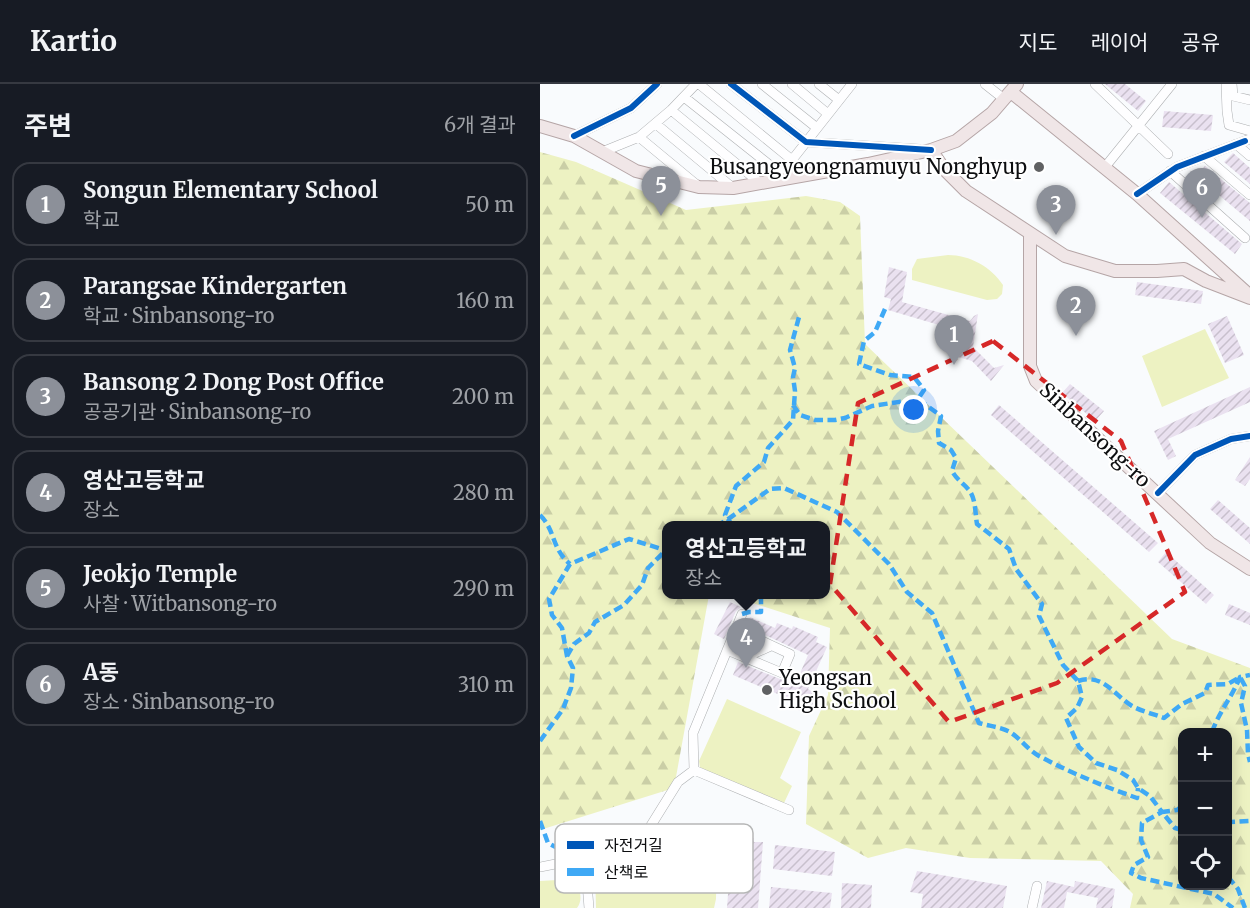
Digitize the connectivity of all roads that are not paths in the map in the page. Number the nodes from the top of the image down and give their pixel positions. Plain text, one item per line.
1 (657, 84) edge
2 (697, 84) edge
3 (731, 84) edge
4 (762, 84) edge
5 (792, 84) edge
6 (819, 84) edge
7 (851, 84) edge
8 (985, 84) edge
9 (1095, 84) edge
10 (1226, 84) edge
11 (1232, 84) edge
12 (1170, 85) edge
13 (1011, 92) edge
14 (684, 97) junction
15 (839, 100) junction
16 (1250, 100) edge
17 (671, 110) junction
18 (828, 114) junction
19 (656, 124) junction
20 (1139, 124) junction
21 (540, 126) edge
22 (817, 128) junction
23 (1250, 131) edge
24 (574, 136) junction
25 (639, 137) junction
26 (1244, 141) edge
27 (806, 142) junction
28 (931, 150) junction
29 (602, 152) junction
30 (1168, 154) dead end
31 (1204, 156) junction
32 (1250, 156) edge
33 (792, 160) junction
34 (1105, 167) junction
35 (1170, 171) junction
36 (779, 176) junction
37 (760, 183) junction
38 (699, 187) junction
39 (733, 188) junction
40 (1137, 194) junction
41 (1250, 195) edge
42 (1030, 232) junction
43 (1245, 238) dead end
44 (1250, 297) edge
45 (1250, 436) edge
46 (1158, 493) junction
47 (1250, 568) edge
48 (742, 614) dead end
49 (736, 629) junction
50 (771, 646) junction
51 (727, 650) junction
52 (746, 657) junction
53 (694, 770) junction
54 (789, 810) dead end
55 (652, 824) edge
56 (555, 864) edge
57 (540, 867) edge
58 (1037, 886) dead end
59 (588, 893) edge
60 (589, 908) edge
61 (1032, 908) edge

1 - 24 street
2 - 14 street
2 - 33 street
3 - 27 street
4 - 22 street
5 - 18 street
6 - 15 street
7 - 15 street
8 - 13 street
9 - 20 street
10 - 23 street
11 - 16 street
12 - 20 street
13 - 28 main road
13 - 34 main road
14 - 17 street
14 - 36 street
15 - 18 street
17 - 19 street
17 - 37 street
18 - 22 street
19 - 25 street
19 - 39 street
20 - 30 street
20 - 34 street
21 - 24 main road
22 - 27 street
24 - 29 main road
25 - 29 street
25 - 38 street
26 - 31 street
26 - 32 street
27 - 28 street
27 - 33 street
28 - 36 main road
28 - 42 main road
29 - 38 main road
31 - 35 street
31 - 41 street
33 - 36 street
34 - 40 main road
35 - 40 street
35 - 43 street
36 - 37 main road
37 - 39 main road
38 - 39 main road
40 - 44 main road
42 - 44 main road
42 - 46 main road, Sinbansong-ro
45 - 46 street, Sinbansong-ro
46 - 47 main road, Sinbansong-ro
48 - 49 street
49 - 50 street
49 - 51 street
50 - 52 street
50 - 52 street
51 - 52 street
51 - 53 street
53 - 54 street
53 - 55 street
56 - 57 street
58 - 61 street
59 - 60 street

